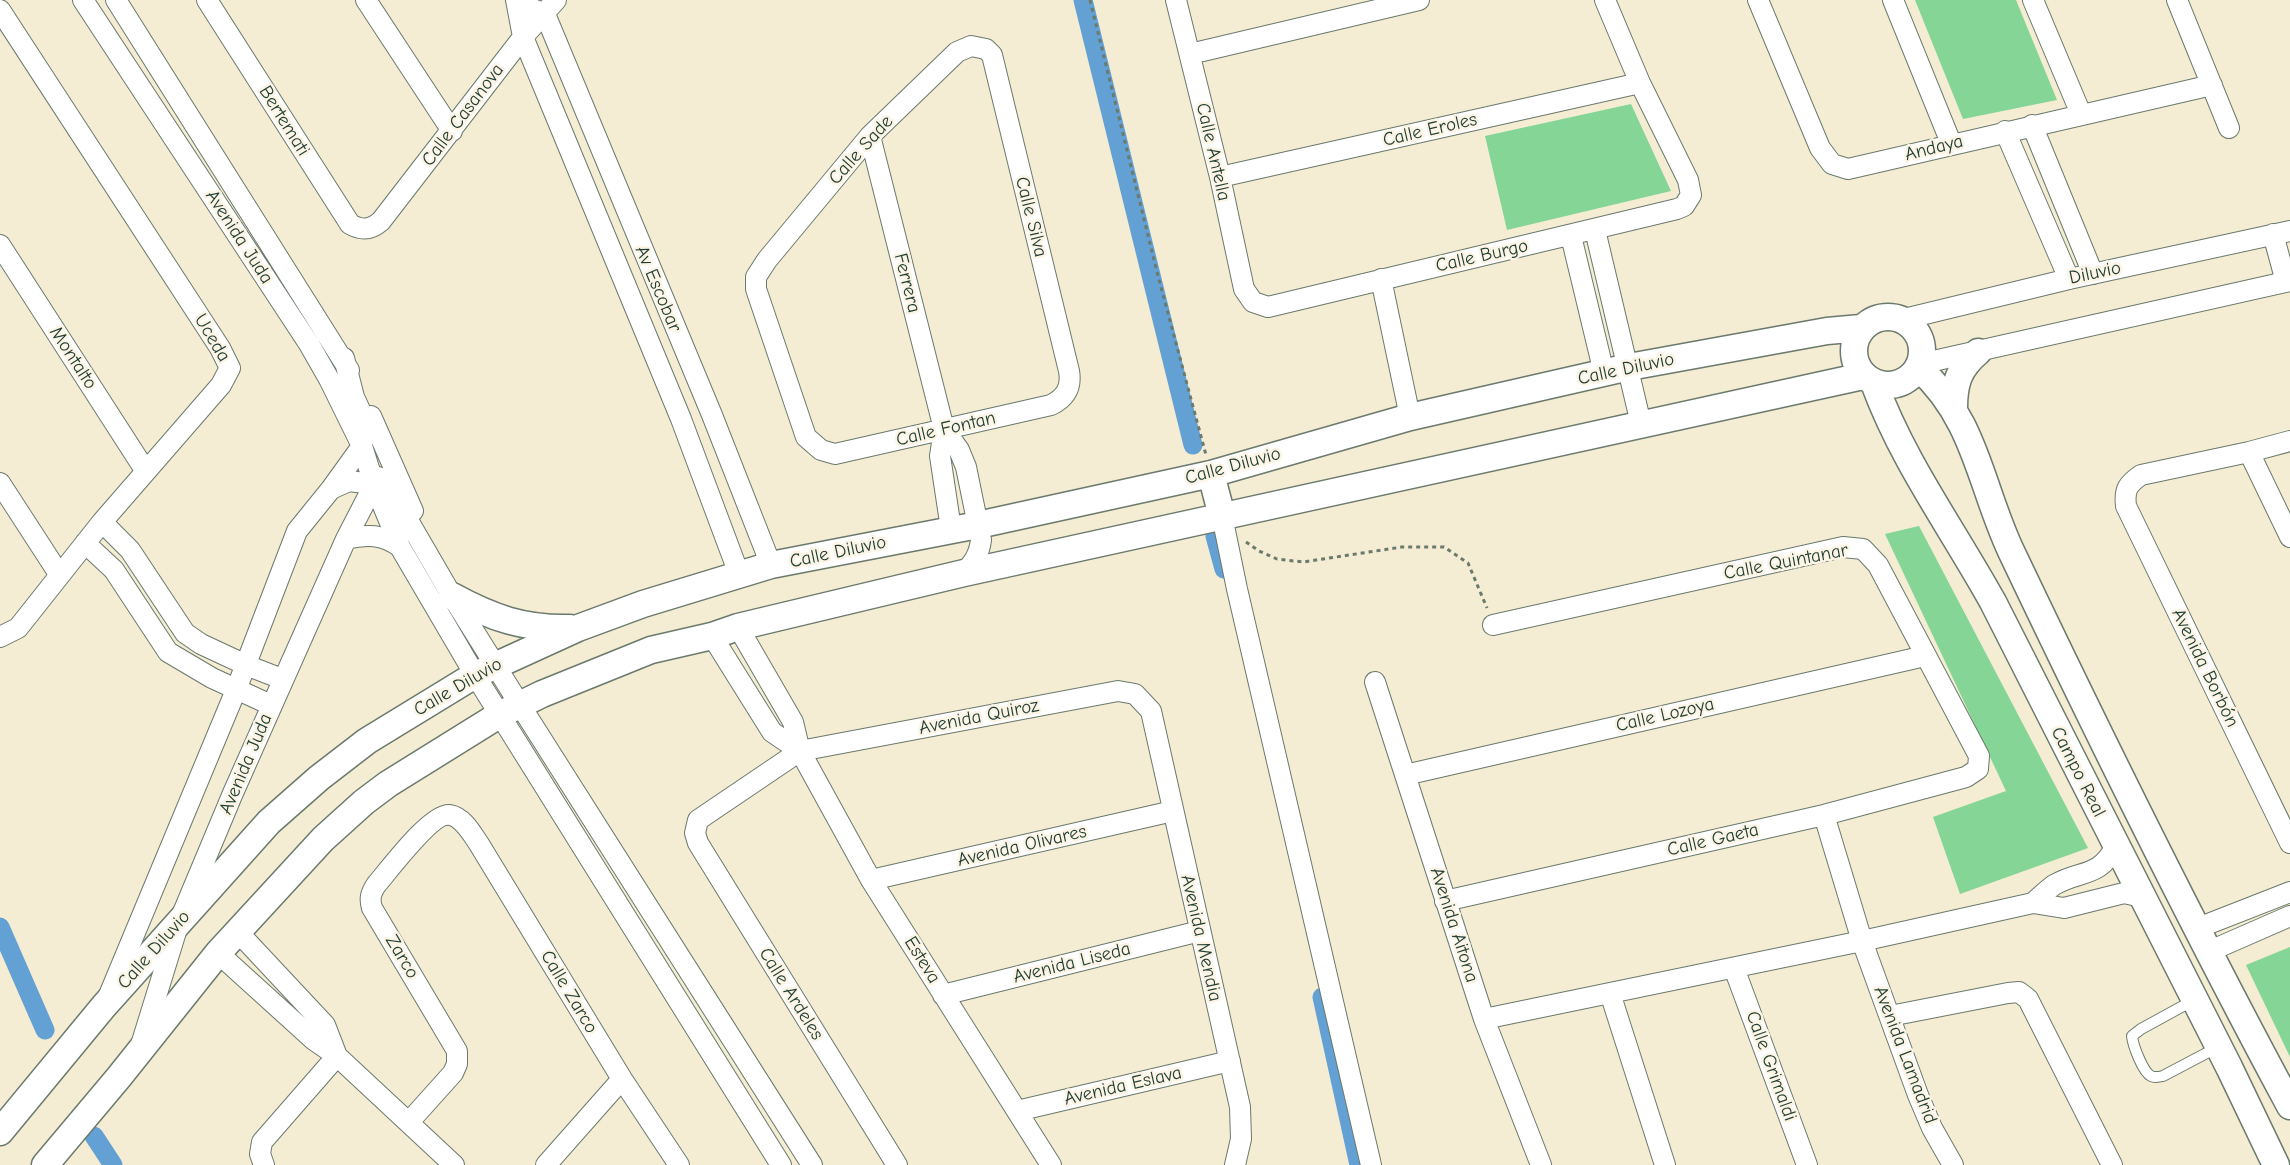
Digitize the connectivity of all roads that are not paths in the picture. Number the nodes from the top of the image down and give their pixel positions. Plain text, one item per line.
1 (83, 0) edge
2 (116, 0) edge
3 (207, 0) edge
4 (366, 0) edge
5 (1176, 0) edge
6 (1419, 0) edge
7 (1605, 0) edge
8 (1758, 0) edge
9 (1893, 0) edge
10 (2033, 0) edge
11 (2177, 0) edge
12 (517, 2) edge
13 (550, 7) edge
14 (0, 10) edge
15 (523, 37) junction
16 (978, 47) joint
17 (1190, 54) junction
18 (1640, 83) junction
19 (2212, 84) junction
20 (2081, 114) junction
21 (2032, 125) junction
22 (2229, 128) dead end
23 (452, 131) junction
24 (2005, 131) junction
25 (870, 136) junction
26 (1951, 143) junction
27 (1220, 177) junction
28 (368, 229) joint
29 (1595, 230) junction
30 (2282, 232) edge
31 (1571, 236) junction
32 (638, 242) junction
33 (0, 245) edge
34 (615, 259) junction
35 (2093, 274) junction
36 (1381, 279) junction
37 (2069, 279) junction
38 (2288, 282) edge
39 (1253, 302) joint
40 (1900, 320) junction
41 (1861, 328) junction
42 (1978, 352) junction
43 (344, 358) junction
44 (1919, 366) junction
45 (1629, 367) junction
46 (1604, 373) junction
47 (1868, 380) junction
48 (1066, 394) joint
49 (1954, 408) junction
50 (1410, 416) junction
51 (1641, 424) junction
52 (944, 429) junction
53 (2290, 441) edge
54 (362, 446) junction
55 (821, 450) joint
56 (2249, 452) junction
57 (145, 470) junction
58 (1211, 474) junction
59 (0, 482) edge
60 (374, 484) junction
61 (331, 489) junction
62 (1222, 516) junction
63 (102, 522) junction
64 (978, 525) junction
65 (951, 529) junction
66 (2290, 537) edge
67 (346, 539) junction
68 (85, 543) junction
69 (400, 547) junction
70 (771, 565) junction
71 (964, 573) junction
72 (59, 574) junction
73 (738, 574) junction
74 (447, 588) junction
75 (1493, 625) road end
76 (738, 627) junction
77 (578, 628) junction
78 (712, 636) junction
79 (0, 637) edge
80 (1925, 656) junction
81 (2065, 662) junction
82 (246, 665) junction
83 (485, 670) junction
84 (282, 679) junction
85 (1375, 682) dead end
86 (2035, 686) junction
87 (236, 690) junction
88 (271, 705) junction
89 (510, 710) junction
90 (1151, 711) joint
91 (800, 751) junction
92 (1978, 769) joint
93 (1405, 775) junction
94 (1173, 812) junction
95 (1824, 815) junction
96 (459, 819) joint
97 (2290, 843) edge
98 (2116, 846) junction
99 (872, 880) junction
100 (2290, 892) edge
101 (2142, 897) junction
102 (1446, 901) junction
103 (2033, 903) junction
104 (2290, 916) edge
105 (179, 922) junction
106 (2198, 928) junction
107 (238, 932) junction
108 (1200, 932) junction
109 (1862, 942) junction
110 (2210, 951) junction
111 (218, 953) junction
112 (1734, 968) junction
113 (1610, 993) junction
114 (944, 995) junction
115 (2194, 1000) junction
116 (104, 1006) junction
117 (1890, 1016) junction
118 (1484, 1019) junction
119 (138, 1052) junction
120 (337, 1056) junction
121 (2224, 1057) junction
122 (2265, 1059) junction
123 (1230, 1061) junction
124 (622, 1079) junction
125 (2290, 1106) edge
126 (1017, 1111) junction
127 (408, 1122) junction
128 (2, 1123) edge
129 (45, 1165) edge
130 (264, 1165) edge
131 (454, 1165) edge
132 (546, 1165) edge
133 (679, 1165) edge
134 (781, 1165) edge
135 (812, 1165) edge
136 (897, 1165) edge
137 (1051, 1165) edge
138 (1235, 1165) edge
139 (1371, 1165) edge
140 (1541, 1165) edge
141 (1666, 1165) edge
142 (1807, 1165) edge
143 (1953, 1165) edge
144 (2112, 1165) edge
145 (2276, 1165) edge

1 - 54 street, Avenida Juda
2 - 43 street, Avenida Juda
3 - 28 street, Bertemati
4 - 23 street
5 - 17 street, Calle Antella
6 - 17 street
7 - 18 street
8 - 26 street, Andaya
9 - 26 street
10 - 20 street
11 - 19 street
12 - 13 street
12 - 15 street
13 - 15 street, Calle Casanova
13 - 32 street, Av Escobar
14 - 57 street, Uceda
15 - 23 street, Calle Casanova
15 - 34 street
16 - 25 street, Calle Sade
16 - 48 street, Calle Silva
17 - 27 street, Calle Antella
18 - 27 street, Calle Eroles
18 - 29 street, Calle Burgo
19 - 20 street, Andaya
19 - 22 street
20 - 21 street, Andaya
21 - 24 street, Andaya
21 - 35 street
23 - 28 street, Calle Casanova
24 - 26 street, Andaya
24 - 37 street
25 - 52 street, Ferrera
25 - 55 street, Calle Sade
27 - 39 street, Calle Antella
29 - 31 street, Calle Burgo
29 - 45 street
30 - 35 street, Diluvio
30 - 38 street
31 - 36 street, Calle Burgo
31 - 46 street
32 - 34 street
32 - 70 street, Av Escobar
33 - 57 street, Montalto
34 - 73 street
35 - 37 street, Diluvio
36 - 39 street, Calle Burgo
36 - 50 street
37 - 40 street, Diluvio
38 - 42 street
40 - 41 street
40 - 44 street
41 - 45 street, Calle Diluvio
41 - 47 street
42 - 44 street
42 - 49 street
43 - 60 street, Avenida Juda
43 - 74 street, Avenida Juda
44 - 47 street
44 - 49 street, Campo Real
45 - 46 street, Calle Diluvio
45 - 51 street
46 - 50 street, Calle Diluvio
47 - 51 street
47 - 86 street, Campo Real
48 - 52 street, Calle Fontan
49 - 81 street, Campo Real
50 - 58 street, Calle Diluvio
51 - 62 street
52 - 55 street, Calle Fontan
52 - 64 street, Ferrera
52 - 65 street, Ferrera
53 - 56 street
54 - 60 street, Avenida Juda
54 - 61 street
56 - 66 street
56 - 97 street, Avenida Borbón
57 - 63 street, Uceda
58 - 62 street
58 - 64 street, Calle Diluvio
59 - 72 street
60 - 61 street, Avenida Juda
60 - 67 street, Avenida Juda
60 - 69 street, Avenida Juda
60 - 74 street, Avenida Juda
61 - 82 street, Avenida Juda
62 - 71 street
62 - 139 street
63 - 68 street, Uceda
63 - 82 street
64 - 65 street, Calle Diluvio
64 - 71 street, Ferrera
65 - 70 street, Calle Diluvio
67 - 69 street
67 - 84 street, Avenida Juda
68 - 72 street, Uceda
68 - 87 street
69 - 83 street, Avenida Juda
70 - 73 street, Calle Diluvio
71 - 76 street
72 - 79 street, Uceda
73 - 77 street, Calle Diluvio
74 - 77 street
74 - 83 street, Avenida Juda
75 - 80 street, Calle Quintanar
76 - 78 street
76 - 91 street, Esteva
77 - 83 street, Calle Diluvio
78 - 89 street
78 - 91 street, Esteva
80 - 92 street, Calle Quintanar
80 - 93 street, Calle Lozoya
81 - 86 street
81 - 106 street, Campo Real
82 - 84 street
82 - 87 street, Avenida Juda
83 - 89 street, Avenida Juda
83 - 105 street, Calle Diluvio
84 - 88 street, Avenida Juda
85 - 93 street, Avenida Aitona
86 - 98 street, Campo Real
87 - 88 street
87 - 116 street, Avenida Juda
88 - 105 street, Avenida Juda
89 - 107 street
89 - 134 street
89 - 135 street
90 - 91 street, Avenida Quiroz
90 - 94 street, Avenida Mendia
91 - 99 street, Esteva
91 - 136 street, Calle Ardeles
92 - 95 street, Calle Gaeta
93 - 102 street, Avenida Aitona
94 - 99 street, Avenida Olivares
94 - 108 street, Avenida Mendia
95 - 102 street, Calle Gaeta
95 - 109 street, Avenida Lamadrid
96 - 124 street, Calle Zarco
96 - 127 street, Zarco
98 - 101 street, Campo Real
98 - 103 street
99 - 114 street, Esteva
100 - 106 street
101 - 103 street
101 - 115 street, Campo Real
102 - 118 street, Avenida Aitona
103 - 109 street
104 - 110 street
105 - 116 street, Calle Diluvio
105 - 119 street, Avenida Juda
106 - 110 street, Campo Real
107 - 111 street
107 - 120 street
108 - 114 street, Avenida Liseda
108 - 123 street, Avenida Mendia
109 - 112 street
109 - 117 street, Avenida Lamadrid
110 - 122 street, Campo Real
111 - 119 street
111 - 120 street
112 - 113 street
112 - 142 street, Calle Grimaldi
113 - 118 street
113 - 141 street
114 - 126 street, Esteva
115 - 121 street, Campo Real
115 - 121 lane
116 - 128 street, Calle Diluvio
117 - 143 street, Avenida Lamadrid
117 - 144 street
118 - 140 street, Avenida Aitona
119 - 129 street
120 - 127 street
120 - 130 street
121 - 122 street
121 - 145 street, Campo Real
122 - 125 street, Campo Real
123 - 126 street, Avenida Eslava
123 - 138 street, Avenida Mendia
124 - 132 street
124 - 133 street, Calle Zarco
126 - 137 street, Esteva
127 - 131 street

